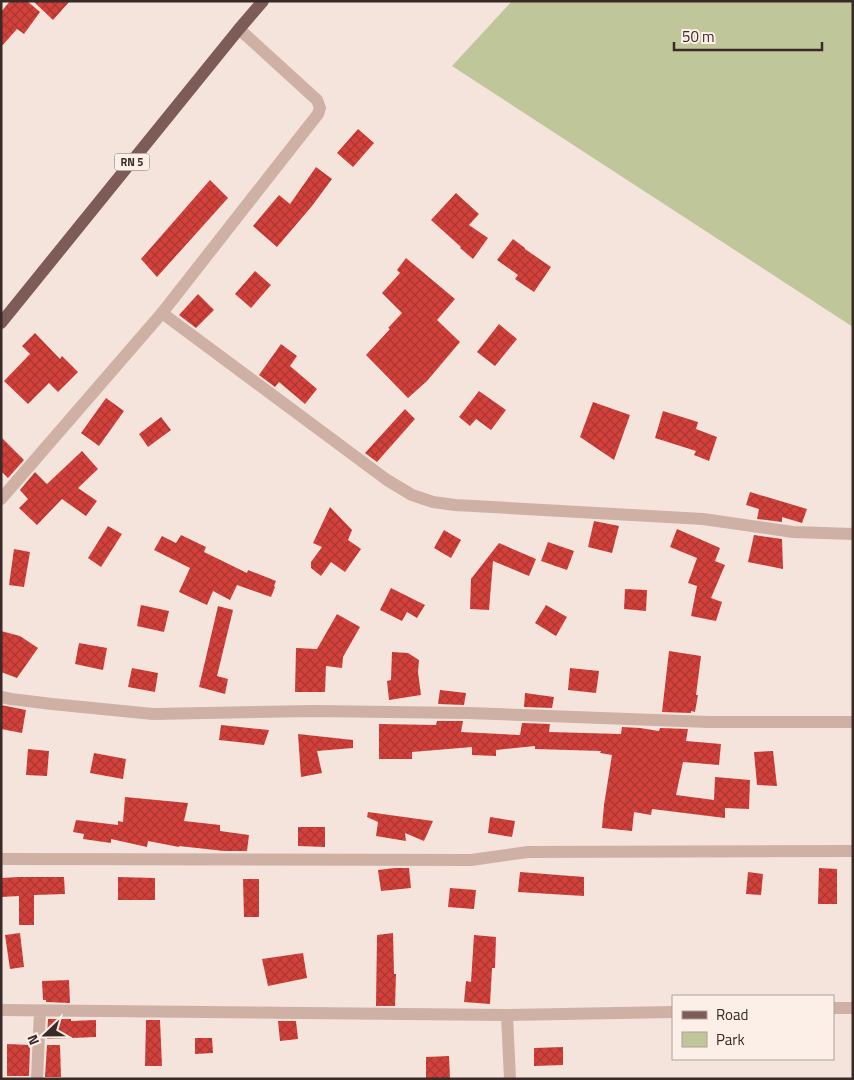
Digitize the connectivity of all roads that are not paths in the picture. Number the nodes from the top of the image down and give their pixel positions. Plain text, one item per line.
1 (263, 1) edge
2 (239, 29) junction
3 (162, 313) junction
4 (1, 323) edge
5 (1, 499) edge
6 (853, 534) edge
7 (1, 697) edge
8 (853, 722) edge
9 (853, 851) edge
10 (1, 859) edge
11 (834, 1008) edge
12 (853, 1008) edge
13 (1, 1010) edge
14 (40, 1011) junction
15 (672, 1012) edge
16 (507, 1015) junction
17 (37, 1079) edge
18 (510, 1079) edge

1 - 2 main road, RN 5 / RN 5
2 - 3 street
2 - 4 main road, RN 5 / RN 5
3 - 5 street
3 - 6 street
7 - 8 street
9 - 10 street
11 - 12 street
13 - 14 street
14 - 16 street
14 - 17 street
15 - 16 street
16 - 18 street

